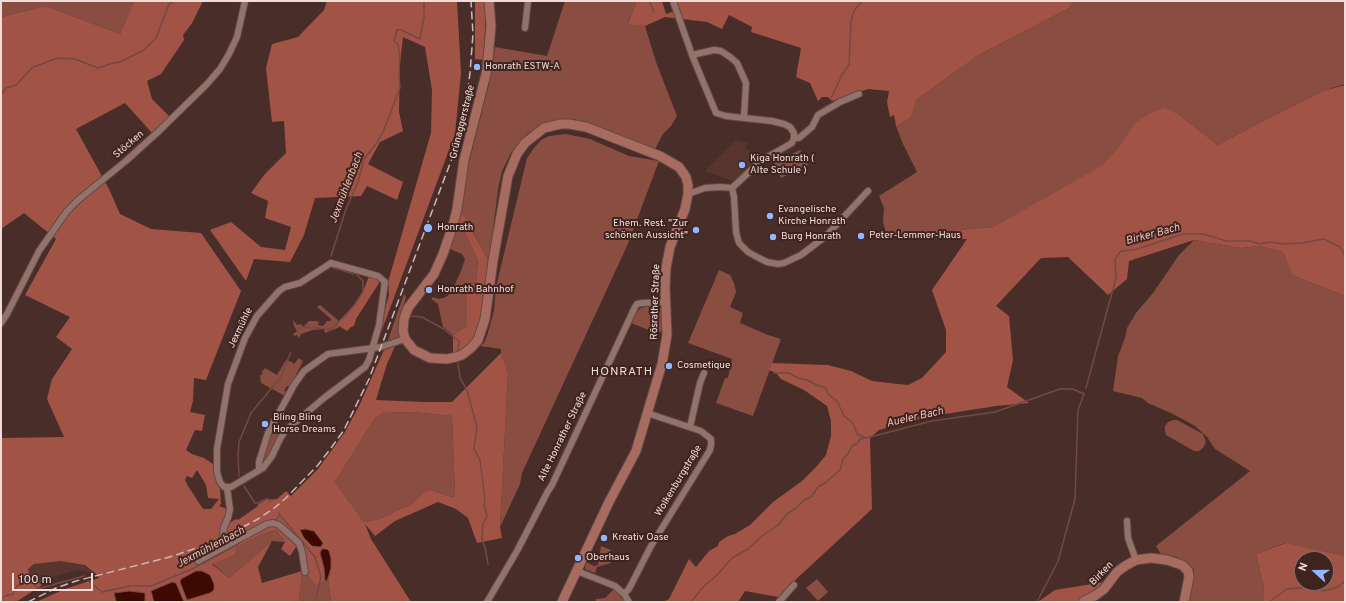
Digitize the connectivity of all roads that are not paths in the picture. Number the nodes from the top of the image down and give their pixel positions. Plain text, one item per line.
1 (245, 1) edge
2 (489, 1) edge
3 (528, 1) edge
4 (673, 1) edge
5 (525, 28) dead end
6 (692, 55) junction
7 (859, 94) dead end
8 (744, 118) junction
9 (794, 138) junction
10 (732, 188) junction
11 (868, 192) dead end
12 (688, 194) junction
13 (666, 302) junction
14 (1, 323) edge
15 (405, 339) junction
16 (371, 349) junction
17 (704, 373) dead end
18 (647, 413) junction
19 (690, 427) junction
20 (260, 470) junction
21 (227, 488) junction
22 (1127, 521) dead end
23 (228, 545) junction
24 (1136, 560) junction
25 (198, 561) dead end
26 (576, 571) junction
27 (305, 572) dead end
28 (794, 585) dead end
29 (624, 594) junction
30 (487, 602) edge
31 (562, 602) edge
32 (629, 602) edge
33 (779, 602) edge
34 (1083, 602) edge
35 (1184, 602) edge

1 - 14 street, Stöcken
2 - 15 street, Grünaggerstraße
3 - 5 street
4 - 6 street
6 - 8 street
6 - 8 street
7 - 9 street
8 - 9 street
9 - 10 street
10 - 11 street
10 - 12 street
12 - 13 street, Rösrather Straße
12 - 15 street, Rösrather Straße
13 - 18 street, Rösrather Straße
13 - 30 street, Alte Honrather Straße
15 - 16 street
16 - 20 street, Jexmühle
16 - 20 street
16 - 21 street, Jexmühle
17 - 19 street
18 - 19 street, Wolkenburgstraße
18 - 26 street, Rösrather Straße
19 - 29 street, Wolkenburgstraße
20 - 21 street, Jexmühle
21 - 23 street, Jexmühle
22 - 24 street
23 - 25 street
23 - 27 street
24 - 34 street, Birken
24 - 35 street, Birken
26 - 29 street
26 - 31 street, Rösrather Straße
28 - 33 street
29 - 32 street

